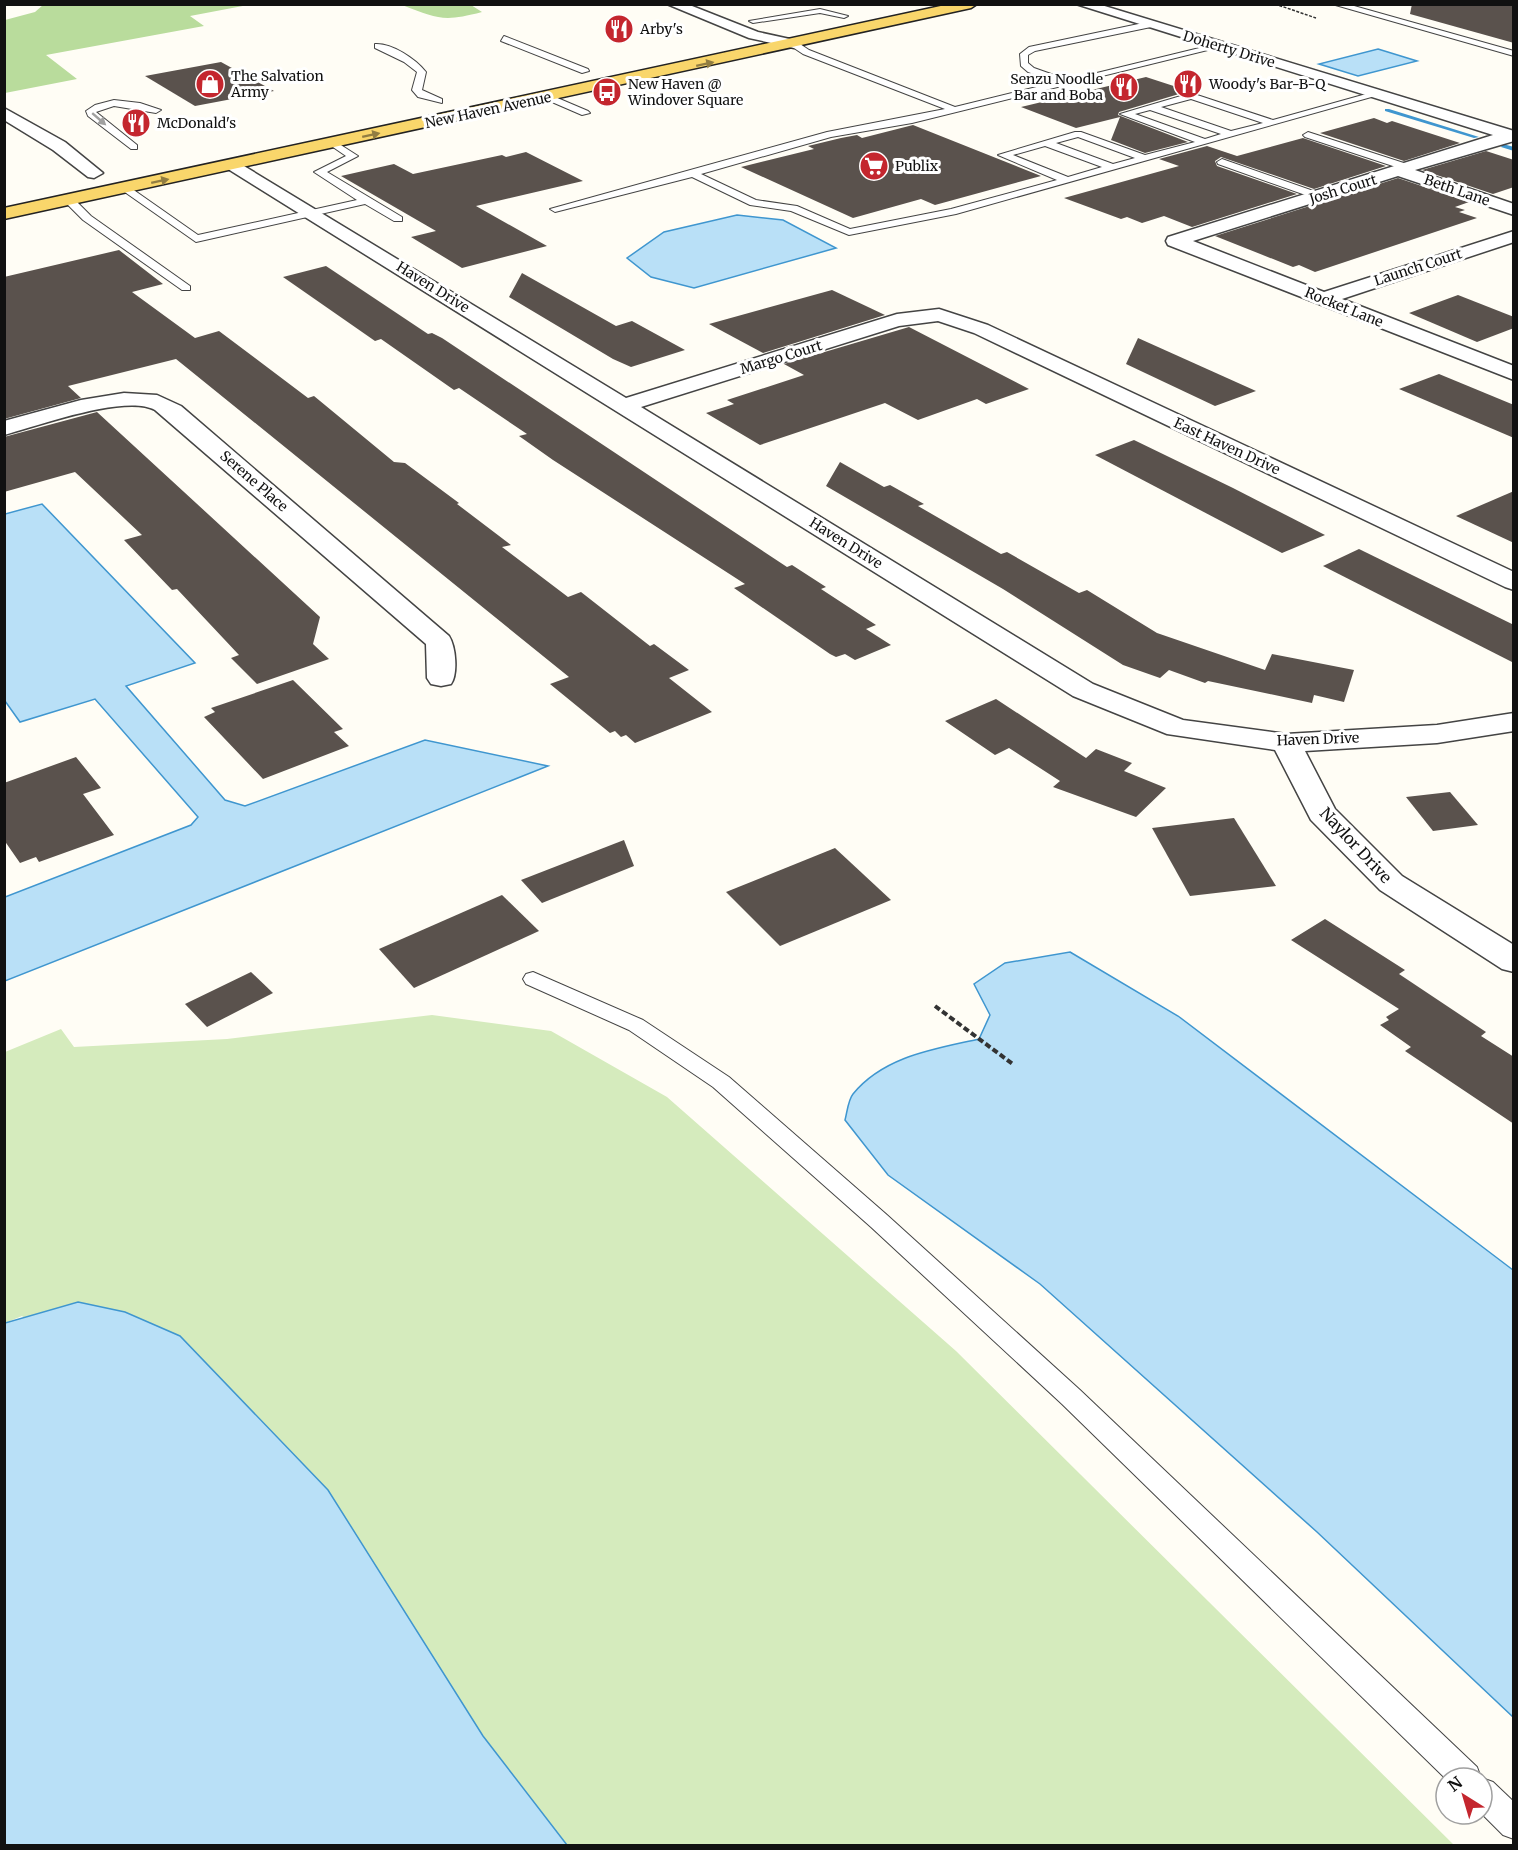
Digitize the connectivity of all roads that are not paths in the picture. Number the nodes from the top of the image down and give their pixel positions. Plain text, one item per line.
1 (673, 4) edge
2 (709, 4) edge
3 (815, 4) edge
4 (971, 4) edge
5 (1082, 4) edge
6 (1336, 4) edge
7 (1365, 4) edge
8 (1351, 9) junction
9 (826, 11) junction
10 (850, 15) joint
11 (1148, 25) junction
12 (753, 28) junction
13 (1079, 28) dead end
14 (778, 30) junction
15 (1050, 35) dead end
16 (504, 39) dead end
17 (723, 42) dead end
18 (794, 44) junction
19 (378, 46) dead end
20 (1220, 46) junction
21 (1514, 54) edge
22 (590, 69) joint
23 (562, 75) dead end
24 (1068, 83) junction
25 (1377, 94) junction
26 (548, 97) junction
27 (445, 100) joint
28 (1151, 107) junction
29 (404, 108) dead end
30 (156, 110) dead end
31 (955, 110) junction
32 (4, 113) edge
33 (585, 113) dead end
34 (1273, 123) junction
35 (20, 124) junction
36 (1232, 135) junction
37 (1308, 135) dead end
38 (1512, 135) edge
39 (278, 137) dead end
40 (1205, 142) junction
41 (333, 143) junction
42 (1046, 143) junction
43 (134, 147) dead end
44 (1146, 159) junction
45 (1222, 162) dead end
46 (234, 165) junction
47 (1114, 168) junction
48 (113, 169) dead end
49 (1405, 169) junction
50 (94, 173) junction
51 (693, 174) junction
52 (74, 177) joint
53 (1067, 180) junction
54 (124, 188) junction
55 (1318, 196) junction
56 (69, 200) junction
57 (366, 201) junction
58 (41, 206) junction
59 (555, 209) dead end
60 (1514, 210) edge
61 (312, 212) junction
62 (4, 214) edge
63 (398, 219) dead end
64 (1514, 236) edge
65 (1175, 241) joint
66 (186, 288) dead end
67 (1323, 299) junction
68 (939, 315) joint
69 (1509, 369) edge
70 (623, 406) junction
71 (4, 428) edge
72 (1514, 582) edge
73 (441, 678) dead end
74 (1514, 722) edge
75 (1286, 743) junction
76 (1514, 961) edge
77 (533, 979) dead end
78 (1454, 1766) edge
79 (1494, 1805) edge
80 (1514, 1824) edge

1 - 12 street
2 - 12 street
3 - 9 lane
4 - 18 main road, New Haven Avenue
5 - 11 street, Doherty Drive
6 - 8 lane
7 - 8 lane
8 - 21 lane
9 - 10 lane
9 - 12 lane
10 - 14 main road
11 - 20 street, Doherty Drive
11 - 24 lane
12 - 14 main road
12 - 17 main road
12 - 18 street
13 - 15 lane
14 - 18 street
16 - 22 lane
26 -> 18 main road, New Haven Avenue
18 - 31 lane
19 - 27 lane
20 - 24 lane
20 - 25 street, Doherty Drive
22 - 23 main road, New Haven Avenue
24 - 31 lane
25 - 34 lane
25 - 38 street, Doherty Drive
26 - 33 lane
41 -> 26 main road, New Haven Avenue
27 - 29 main road, New Haven Avenue
28 - 34 lane
28 - 36 lane
28 - 40 lane
30 -> 43 lane
31 - 51 lane
32 - 35 street
34 - 36 lane
35 - 50 street
35 - 52 street
36 - 40 lane
37 - 49 lane
38 - 49 street, Josh Court
39 - 46 main road
40 - 44 lane
41 - 46 main road, New Haven Avenue
41 - 57 lane
42 - 44 lane
42 - 47 lane
42 - 53 lane
44 - 47 lane
45 - 55 lane
54 -> 46 main road, New Haven Avenue
46 - 61 street, Haven Drive
47 - 53 lane
48 - 50 main road
49 - 55 street, Josh Court
49 - 60 street, Beth Lane
50 - 52 main road
50 - 58 main road
51 - 53 lane
51 - 59 lane
54 - 56 main road, New Haven Avenue
54 - 61 lane
55 - 65 street, Josh Court
56 - 58 main road, New Haven Avenue
56 - 66 lane
57 - 61 lane
57 - 63 lane
58 - 62 main road, New Haven Avenue
61 - 70 street, Haven Drive
64 - 67 street, Launch Court
65 - 67 street, Rocket Lane
67 - 69 street, Rocket Lane
68 - 70 street, Margo Court
68 - 72 street, East Haven Drive
70 - 75 street, Haven Drive
71 - 73 street, Serene Place
74 - 75 street, Haven Drive
75 - 76 street, Naylor Drive
77 - 78 lane
79 - 80 lane

